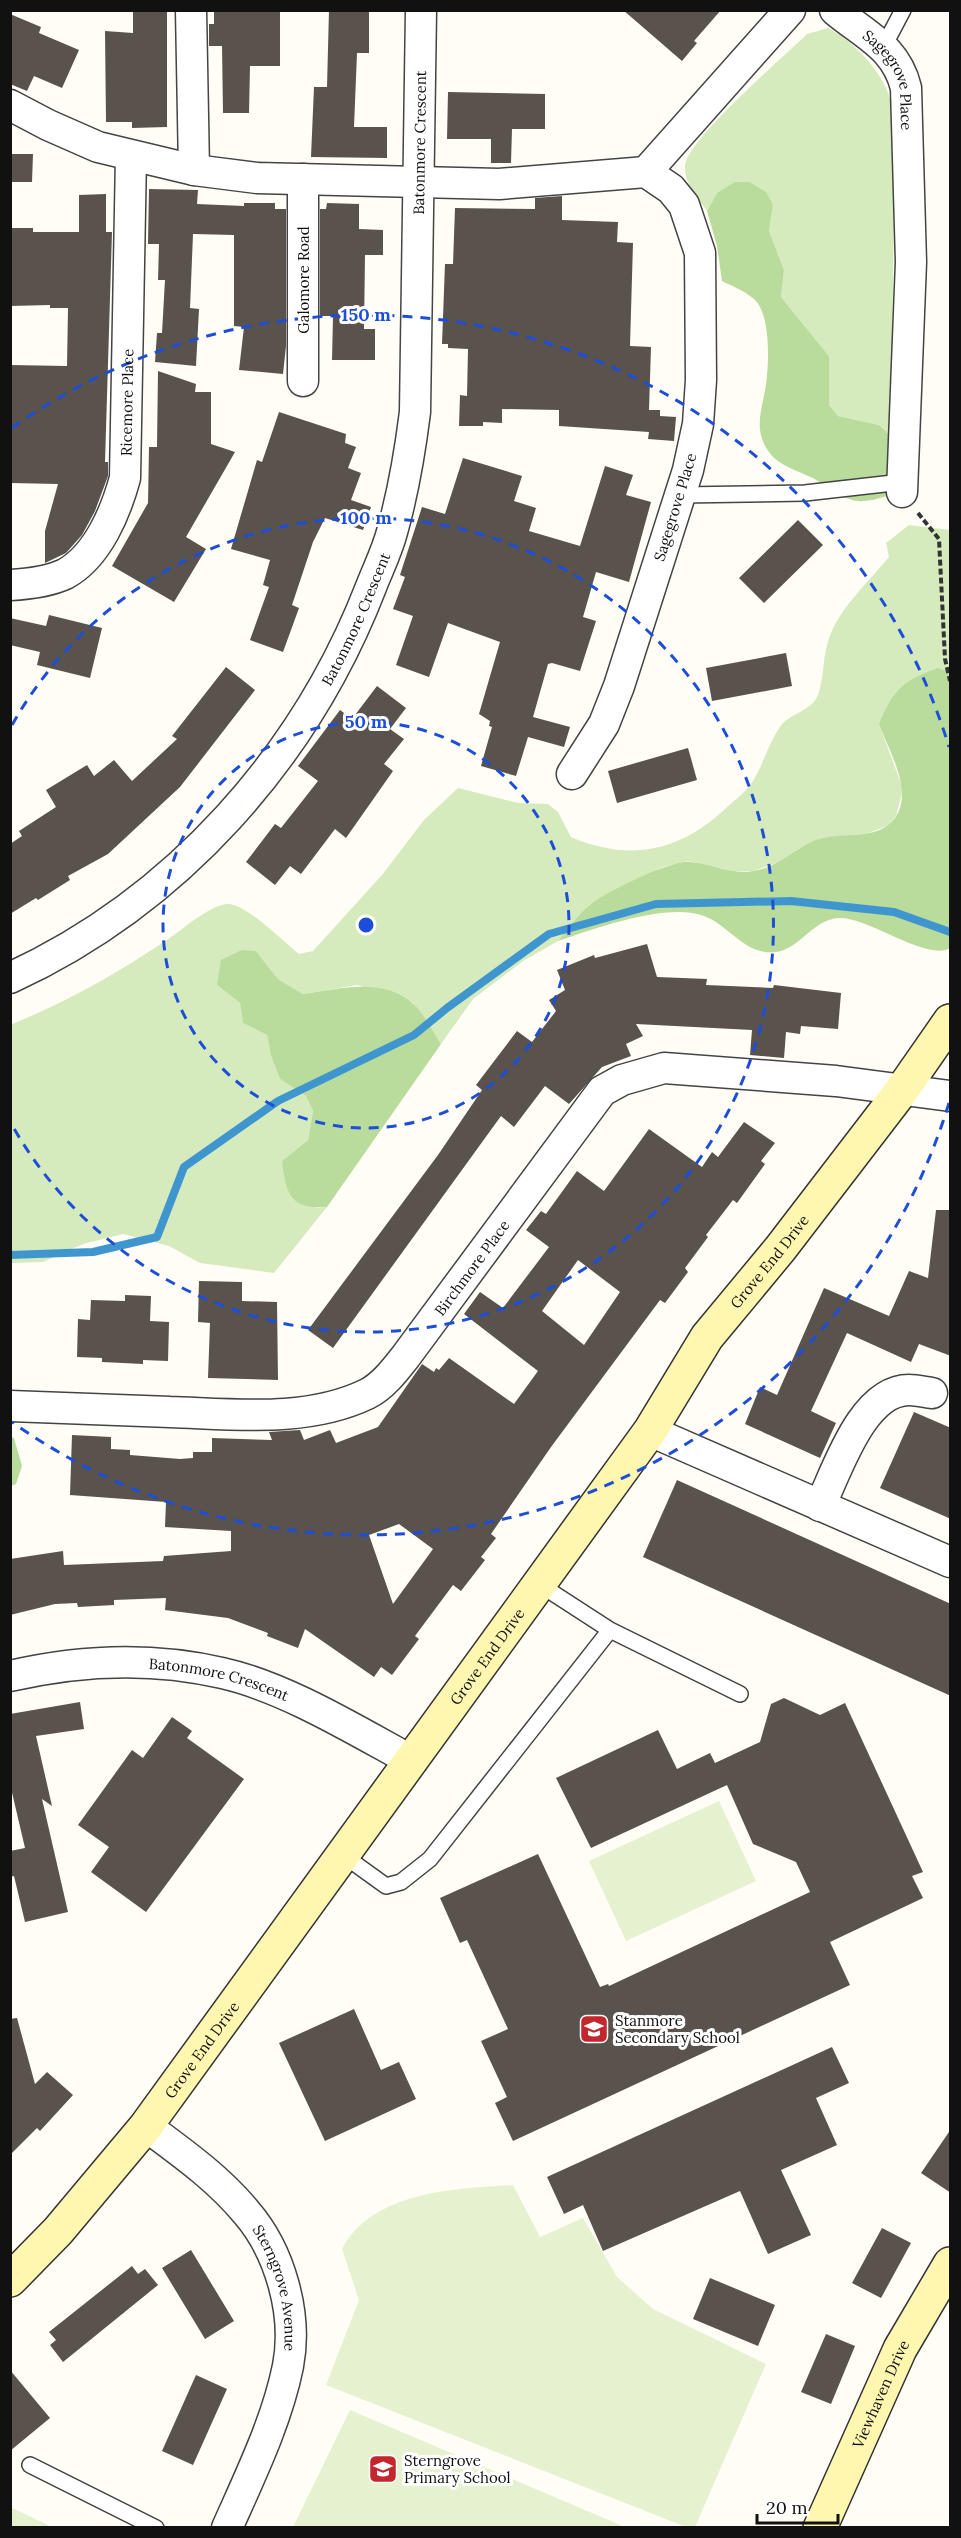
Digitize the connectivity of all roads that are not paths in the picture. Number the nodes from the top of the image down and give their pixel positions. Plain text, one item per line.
1 (191, 10) edge
2 (421, 10) edge
3 (790, 10) edge
4 (835, 10) edge
5 (903, 10) edge
6 (884, 46) junction
7 (10, 105) edge
8 (131, 156) junction
9 (194, 170) junction
10 (646, 172) junction
11 (303, 179) junction
12 (418, 181) junction
13 (303, 381) dead end
14 (902, 487) joint
15 (681, 495) junction
16 (10, 585) edge
17 (572, 774) dead end
18 (10, 978) edge
19 (951, 1022) edge
20 (902, 1090) junction
21 (951, 1096) edge
22 (932, 1393) dead end
23 (10, 1406) edge
24 (650, 1431) junction
25 (820, 1506) junction
26 (951, 1562) edge
27 (539, 1584) junction
28 (610, 1630) junction
29 (10, 1676) edge
30 (740, 1694) dead end
31 (412, 1761) junction
32 (343, 1855) junction
33 (146, 2126) junction
34 (951, 2264) edge
35 (10, 2280) edge
36 (30, 2465) dead end
37 (820, 2527) edge
38 (156, 2528) edge
39 (227, 2528) edge

1 - 9 street
2 - 12 street, Batonmore Crescent
3 - 10 street
4 - 6 street, Sagegrove Place
5 - 6 lane
6 - 14 street, Sagegrove Place
7 - 8 street
8 - 9 street
8 - 16 street, Ricemore Place
9 - 11 street
10 - 12 street
10 - 15 street, Sagegrove Place
11 - 12 street
11 - 13 street, Galomore Road
12 - 18 street, Batonmore Crescent
14 - 15 lane
15 - 17 street, Sagegrove Place
19 - 20 street, Grove End Drive
20 - 21 street, Birchmore Place
20 - 23 street, Birchmore Place
20 - 24 street, Grove End Drive
22 - 25 street
24 - 25 street
24 - 27 street, Grove End Drive
25 - 26 street
27 - 28 lane
27 - 31 street, Grove End Drive
28 - 30 lane
28 - 32 lane
29 - 31 street, Batonmore Crescent
31 - 32 street, Grove End Drive
32 - 33 street, Grove End Drive
33 - 35 street, Grove End Drive
33 - 39 street, Sterngrove Avenue
34 - 37 street, Viewhaven Drive
36 - 38 lane

